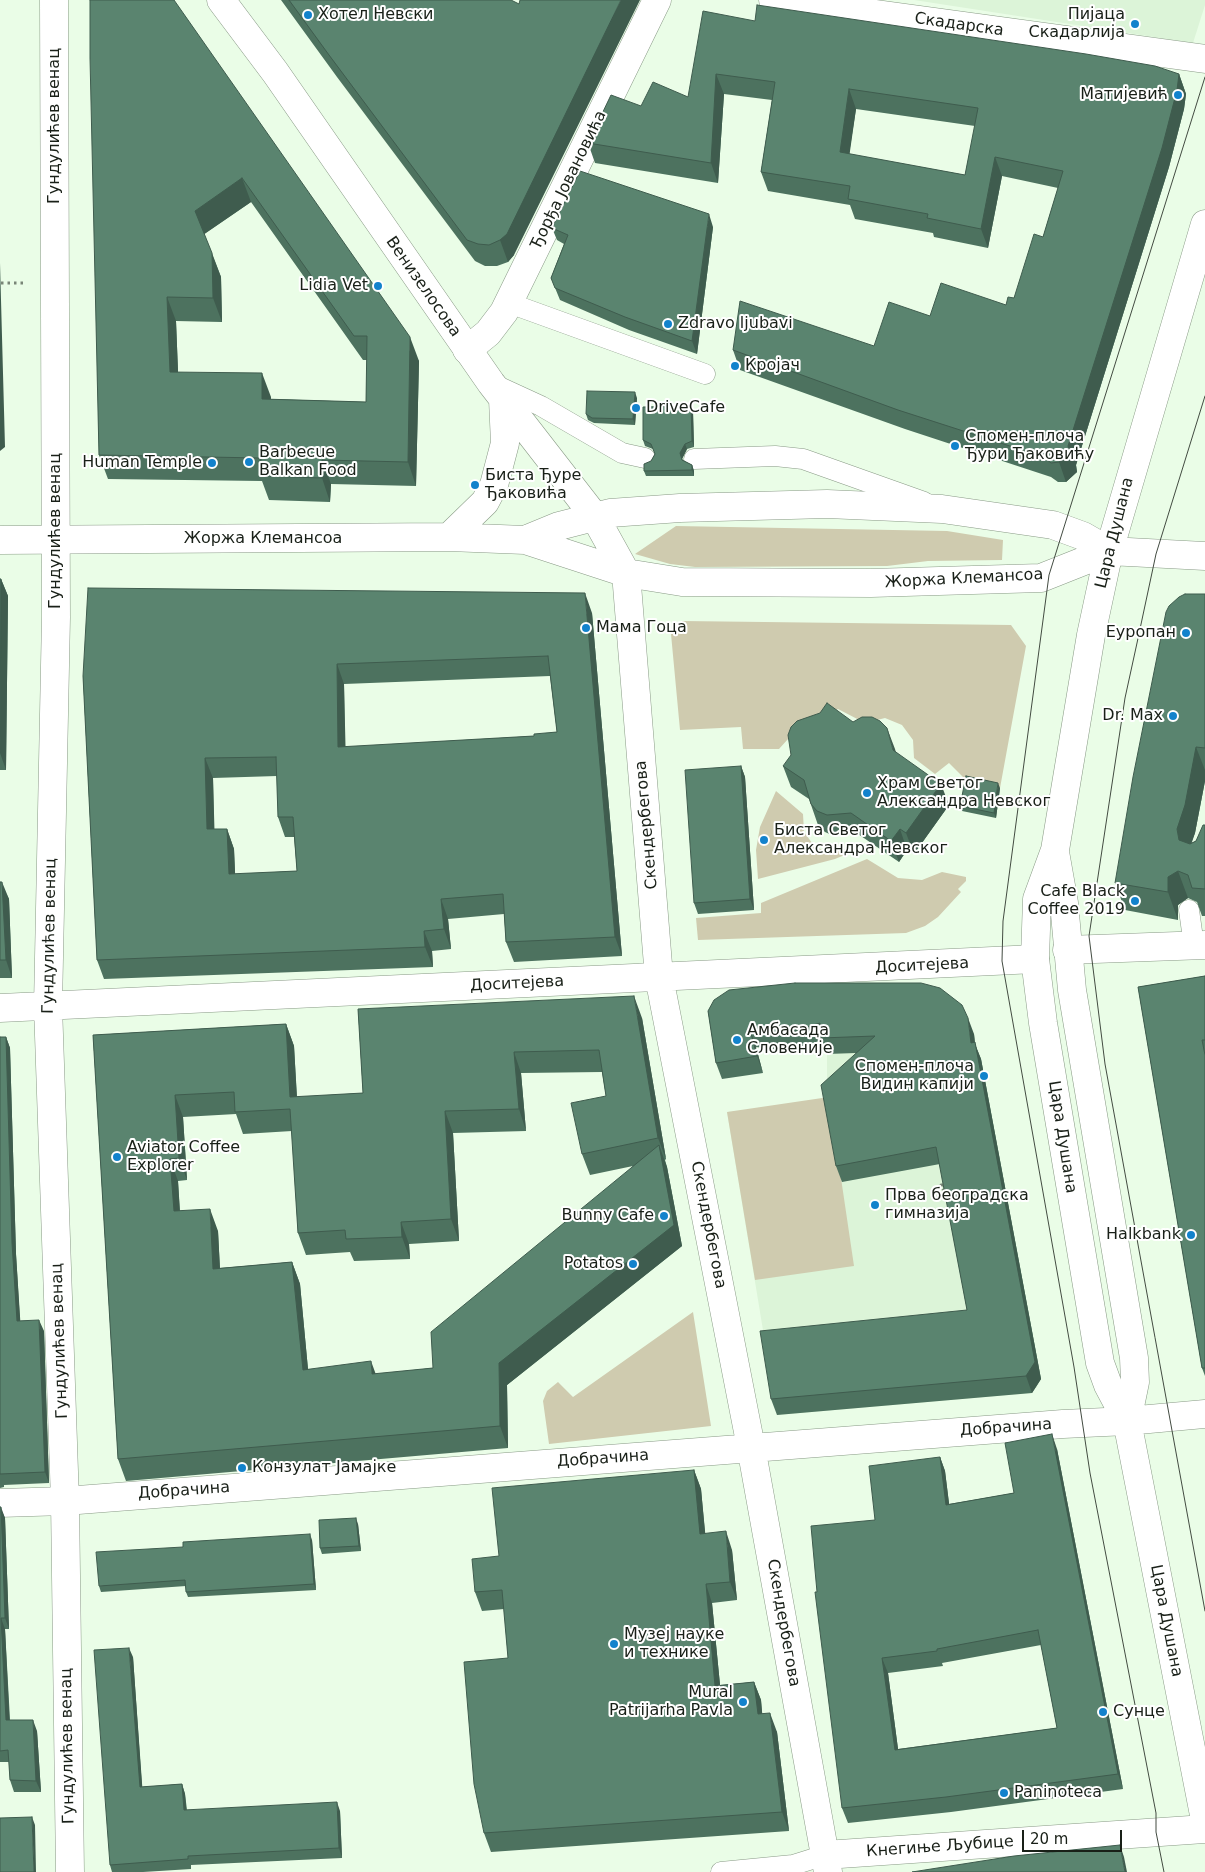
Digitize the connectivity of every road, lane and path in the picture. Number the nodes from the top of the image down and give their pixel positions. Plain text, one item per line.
1 (54, 0) edge
2 (221, 0) edge
3 (657, 0) edge
4 (773, 0) edge
5 (1205, 59) edge
6 (1205, 224) edge
7 (509, 303) junction
8 (467, 350) junction
9 (705, 374) dead end
10 (497, 391) junction
11 (646, 458) dead end
12 (694, 459) dead end
13 (942, 509) junction
14 (595, 516) junction
15 (449, 537) junction
16 (0, 540) edge
17 (55, 540) junction
18 (525, 540) junction
19 (1109, 551) junction
20 (1205, 556) edge
21 (626, 573) junction
22 (1055, 850) junction
23 (1189, 910) edge
24 (1200, 946) edge
25 (1067, 950) junction
26 (1035, 959) junction
27 (659, 977) junction
28 (48, 1006) junction
29 (0, 1008) edge
30 (946, 1185) edge
31 (944, 1191) edge
32 (1205, 1414) edge
33 (1127, 1421) junction
34 (751, 1447) junction
35 (65, 1501) junction
36 (0, 1503) edge
37 (1205, 1820) edge
38 (1205, 1829) edge
39 (826, 1864) edge
40 (70, 1872) edge
41 (721, 1872) edge

1 - 17 street, Гундулићев венац
2 - 8 street, Венизелосова
3 - 7 street, Ђорђа Јовановића
4 - 5 street, Скадарска
6 - 19 street, Цара Душана
7 - 8 street, Ђорђа Јовановића
7 - 9 lane
8 - 10 street, Венизелосова
10 - 11 lane
10 - 14 street, Венизелосова
10 - 15 street
12 - 13 lane
13 - 14 street, Жоржа Клемансоа
13 - 19 street, Жоржа Клемансоа
14 - 18 street, Жоржа Клемансоа
14 - 21 street, Венизелосова
15 - 17 street, Жоржа Клемансоа
15 - 18 street, Жоржа Клемансоа
16 - 17 street, Жоржа Клемансоа
17 - 28 street, Гундулићев венац
18 - 21 street, Жоржа Клемансоа
19 - 20 street
19 - 21 street, Жоржа Клемансоа
19 - 22 street, Цара Душана
21 - 27 street, Скендербегова
22 - 25 street, Цара Душана
22 - 26 street, Цара Душана
23 - 24 lane
24 - 25 street
25 - 33 street, Цара Душана
26 - 27 street, Доситејева
26 - 33 street, Цара Душана
27 - 28 street, Доситејева
27 - 34 street, Скендербегова
28 - 29 street, Доситејева
28 - 35 street, Гундулићев венац
30 - 31 path
32 - 33 street, Добрачина
33 - 34 street, Добрачина
33 - 37 street, Цара Душана
34 - 35 street, Добрачина
34 - 39 street, Скендербегова
35 - 36 street, Добрачина
35 - 40 street, Гундулићев венац
38 - 39 street, Кнегиње Љубице
39 - 41 lane

